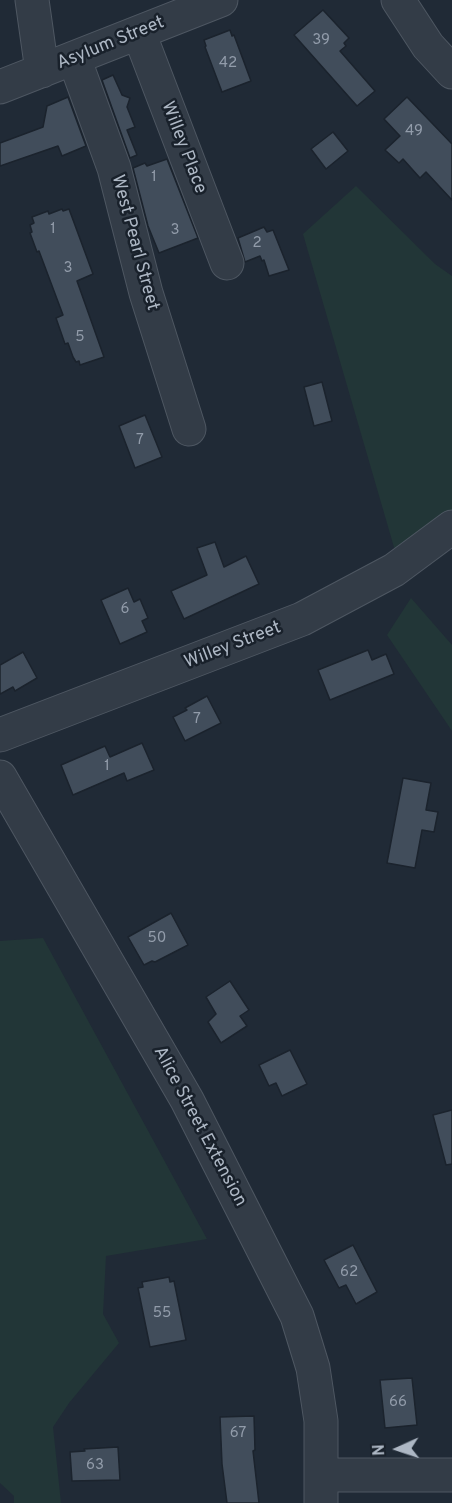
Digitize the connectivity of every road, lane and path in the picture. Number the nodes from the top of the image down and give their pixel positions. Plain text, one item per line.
1 (32, 0) edge
2 (221, 0) edge
3 (398, 0) edge
4 (139, 33) junction
5 (74, 58) junction
6 (42, 71) junction
7 (452, 72) edge
8 (0, 87) edge
9 (227, 264) dead end
10 (189, 429) dead end
11 (452, 527) edge
12 (0, 735) edge
13 (0, 777) edge
14 (452, 1475) edge
15 (322, 1489) edge

1 - 6 street
2 - 4 street, Asylum Street
3 - 7 street
4 - 5 street, Asylum Street
4 - 9 street, Willey Place
5 - 6 street, Asylum Street
5 - 10 street, West Pearl Street
6 - 8 street, Asylum Street
11 - 12 street, Willey Street
13 - 15 street, Alice Street Extension
14 - 15 street

